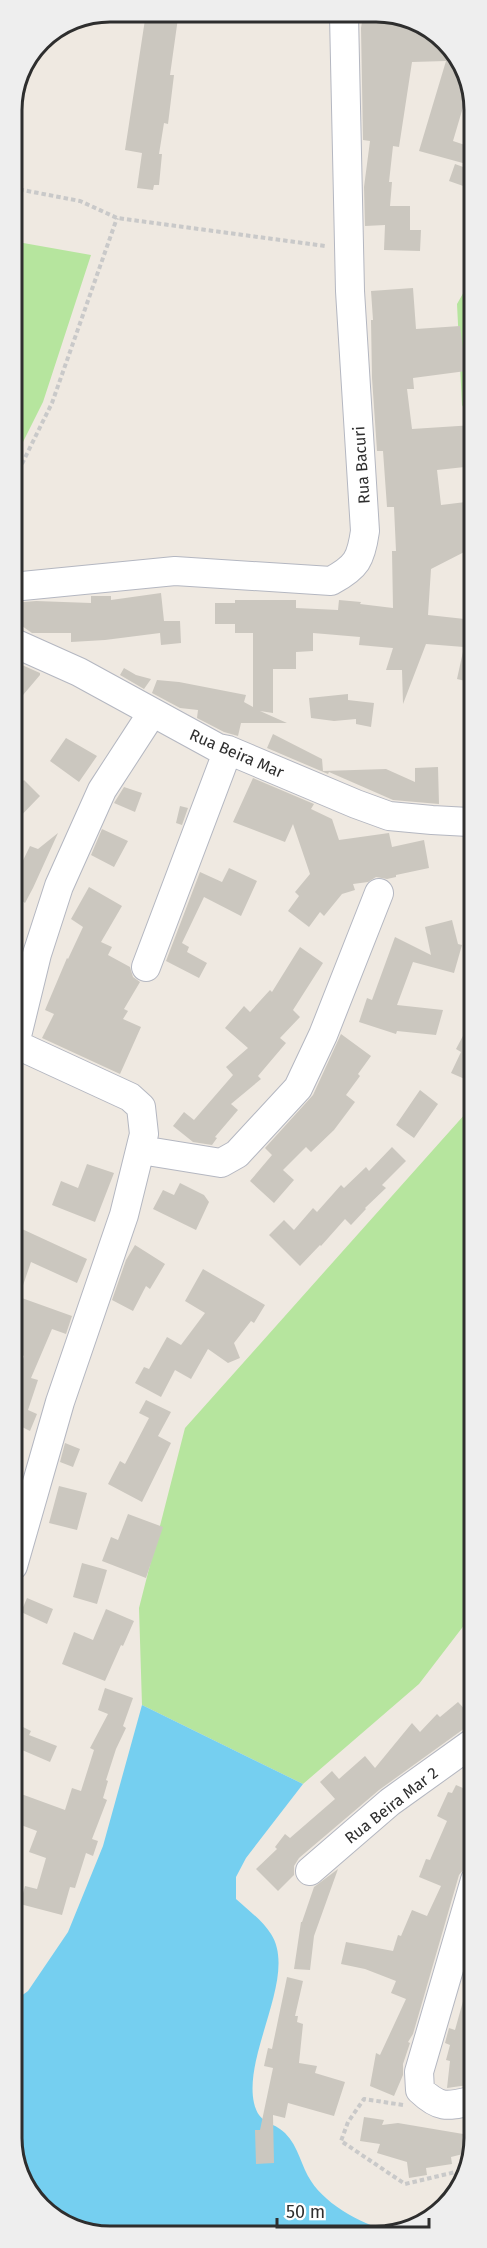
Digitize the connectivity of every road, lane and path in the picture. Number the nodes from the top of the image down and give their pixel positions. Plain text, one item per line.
1 (344, 23) edge
2 (23, 190) edge
3 (117, 218) junction
4 (349, 250) junction
5 (23, 462) edge
6 (23, 586) edge
7 (23, 647) edge
8 (152, 712) junction
9 (228, 750) junction
10 (464, 821) edge
11 (379, 893) dead end
12 (146, 967) dead end
13 (23, 1013) edge
14 (23, 1047) edge
15 (141, 1150) junction
16 (22, 1534) edge
17 (464, 1749) edge
18 (310, 1871) dead end
19 (464, 1918) edge
20 (464, 2102) edge
21 (406, 2106) dead end
22 (458, 2170) edge

1 - 4 street, Rua Bacuri
2 - 3 path
3 - 4 path
3 - 5 path
4 - 6 street, Rua Bacuri
7 - 8 street, Rua Beira Mar
8 - 9 street, Rua Beira Mar
8 - 13 street
9 - 10 street, Rua Beira Mar
9 - 12 street
11 - 15 street
14 - 15 street
15 - 16 street
17 - 18 street, Rua Beira Mar 2
19 - 20 street
21 - 22 path

